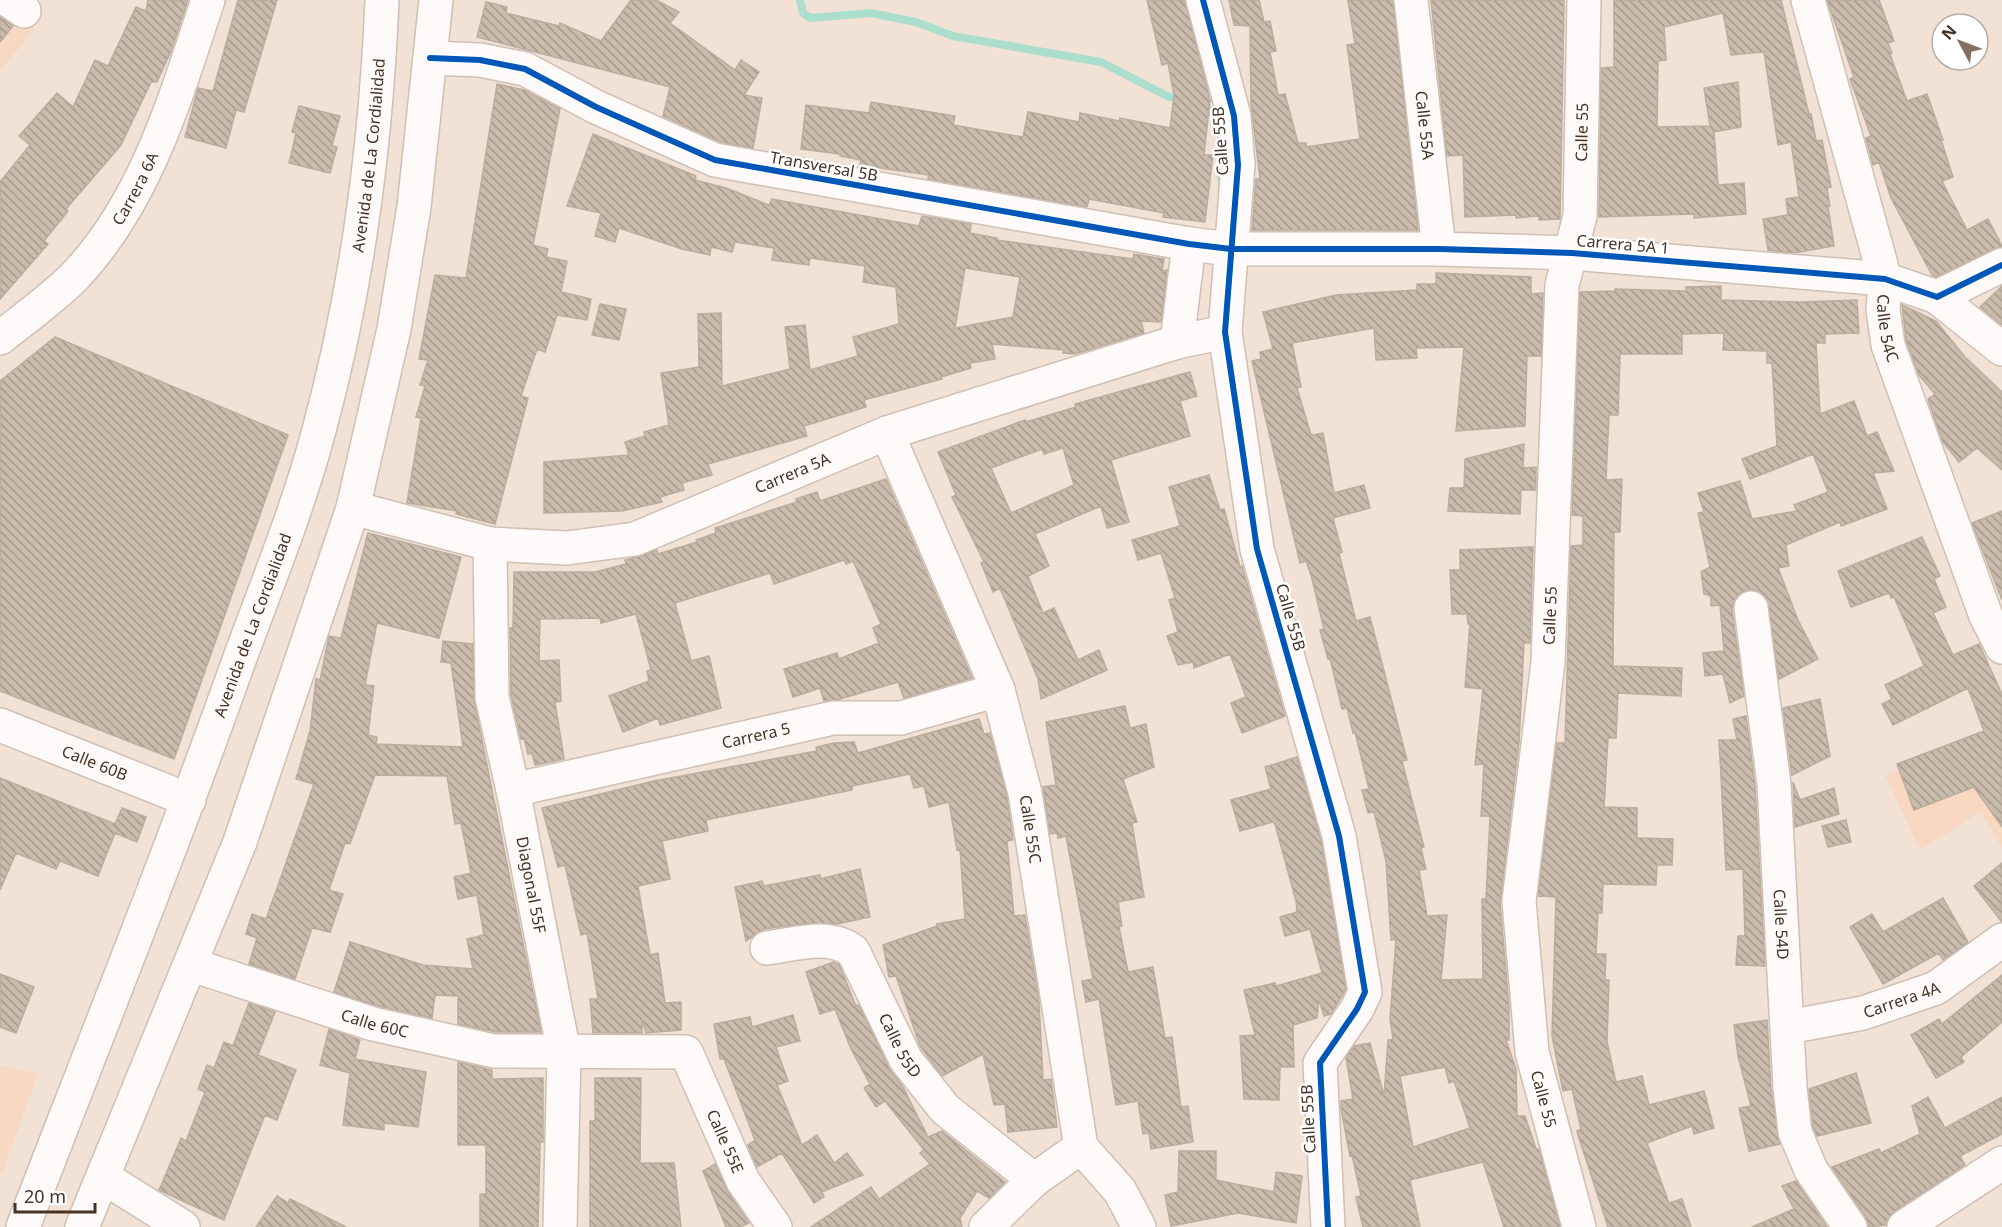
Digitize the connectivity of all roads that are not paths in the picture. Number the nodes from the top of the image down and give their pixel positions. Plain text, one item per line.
1 (208, 0) edge
2 (382, 0) edge
3 (436, 0) edge
4 (1203, 0) edge
5 (1411, 0) edge
6 (1584, 0) edge
7 (1808, 0) edge
8 (430, 58) junction
9 (1189, 244) junction
10 (1231, 249) junction
11 (1439, 249) junction
12 (1572, 253) junction
13 (2002, 265) edge
14 (1885, 279) junction
15 (1937, 297) junction
16 (1225, 332) junction
17 (0, 338) edge
18 (1177, 342) junction
19 (2002, 349) edge
20 (887, 433) junction
21 (353, 508) junction
22 (490, 544) junction
23 (1751, 608) dead end
24 (2002, 647) edge
25 (998, 690) junction
26 (0, 724) edge
27 (513, 790) junction
28 (189, 800) junction
29 (2002, 940) edge
30 (767, 948) dead end
31 (192, 964) junction
32 (1788, 1027) junction
33 (686, 1052) joint
34 (564, 1053) junction
35 (1081, 1147) junction
36 (2002, 1163) edge
37 (103, 1177) junction
38 (1034, 1180) junction
39 (23, 1227) edge
40 (82, 1227) edge
41 (183, 1227) edge
42 (560, 1227) edge
43 (775, 1227) edge
44 (986, 1227) edge
45 (1139, 1227) edge
46 (1328, 1227) edge
47 (1579, 1227) edge
48 (1850, 1227) edge
49 (1904, 1227) edge

1 - 17 street, Carrera 6A
2 - 28 street, Avenida de La Cordialidad
3 - 8 street
4 - 10 street, Calle 55B
5 - 11 street, Calle 55A
6 - 12 street, Calle 55
7 - 14 street, Calle 54C
8 - 9 street, Transversal 5B
8 - 21 street
9 - 10 street, Transversal 5B
9 - 18 street
10 - 11 street, Carrera 5A 1
10 - 16 street, Calle 55B
11 - 12 street, Carrera 5A 1
12 - 14 street, Carrera 5A 1
12 - 47 street, Calle 55
13 - 15 street
14 - 15 street, Carrera 5A 1
14 - 24 street, Calle 54C
15 - 19 street, Carrera 5A 1
16 - 18 street, Carrera 5A
16 - 46 street, Calle 55B
18 - 20 street, Carrera 5A
20 - 22 street, Carrera 5A
20 - 25 street, Calle 55C
21 - 22 street, Carrera 5A
21 - 31 street
22 - 27 street, Diagonal 55F
23 - 32 street, Calle 54D
25 - 27 street, Carrera 5
25 - 35 street, Calle 55C
26 - 28 street, Calle 60B
27 - 34 street, Diagonal 55F
28 - 39 street, Avenida de La Cordialidad
29 - 32 street, Carrera 4A
30 - 38 street, Calle 55D
31 - 34 street, Calle 60C
31 - 37 street
32 - 48 street, Calle 54D
33 - 34 street, Calle 60C
33 - 43 street, Calle 55E
34 - 42 street, Diagonal 55F
35 - 38 street
35 - 45 street
36 - 49 street
37 - 40 street
37 - 41 street
38 - 44 street

